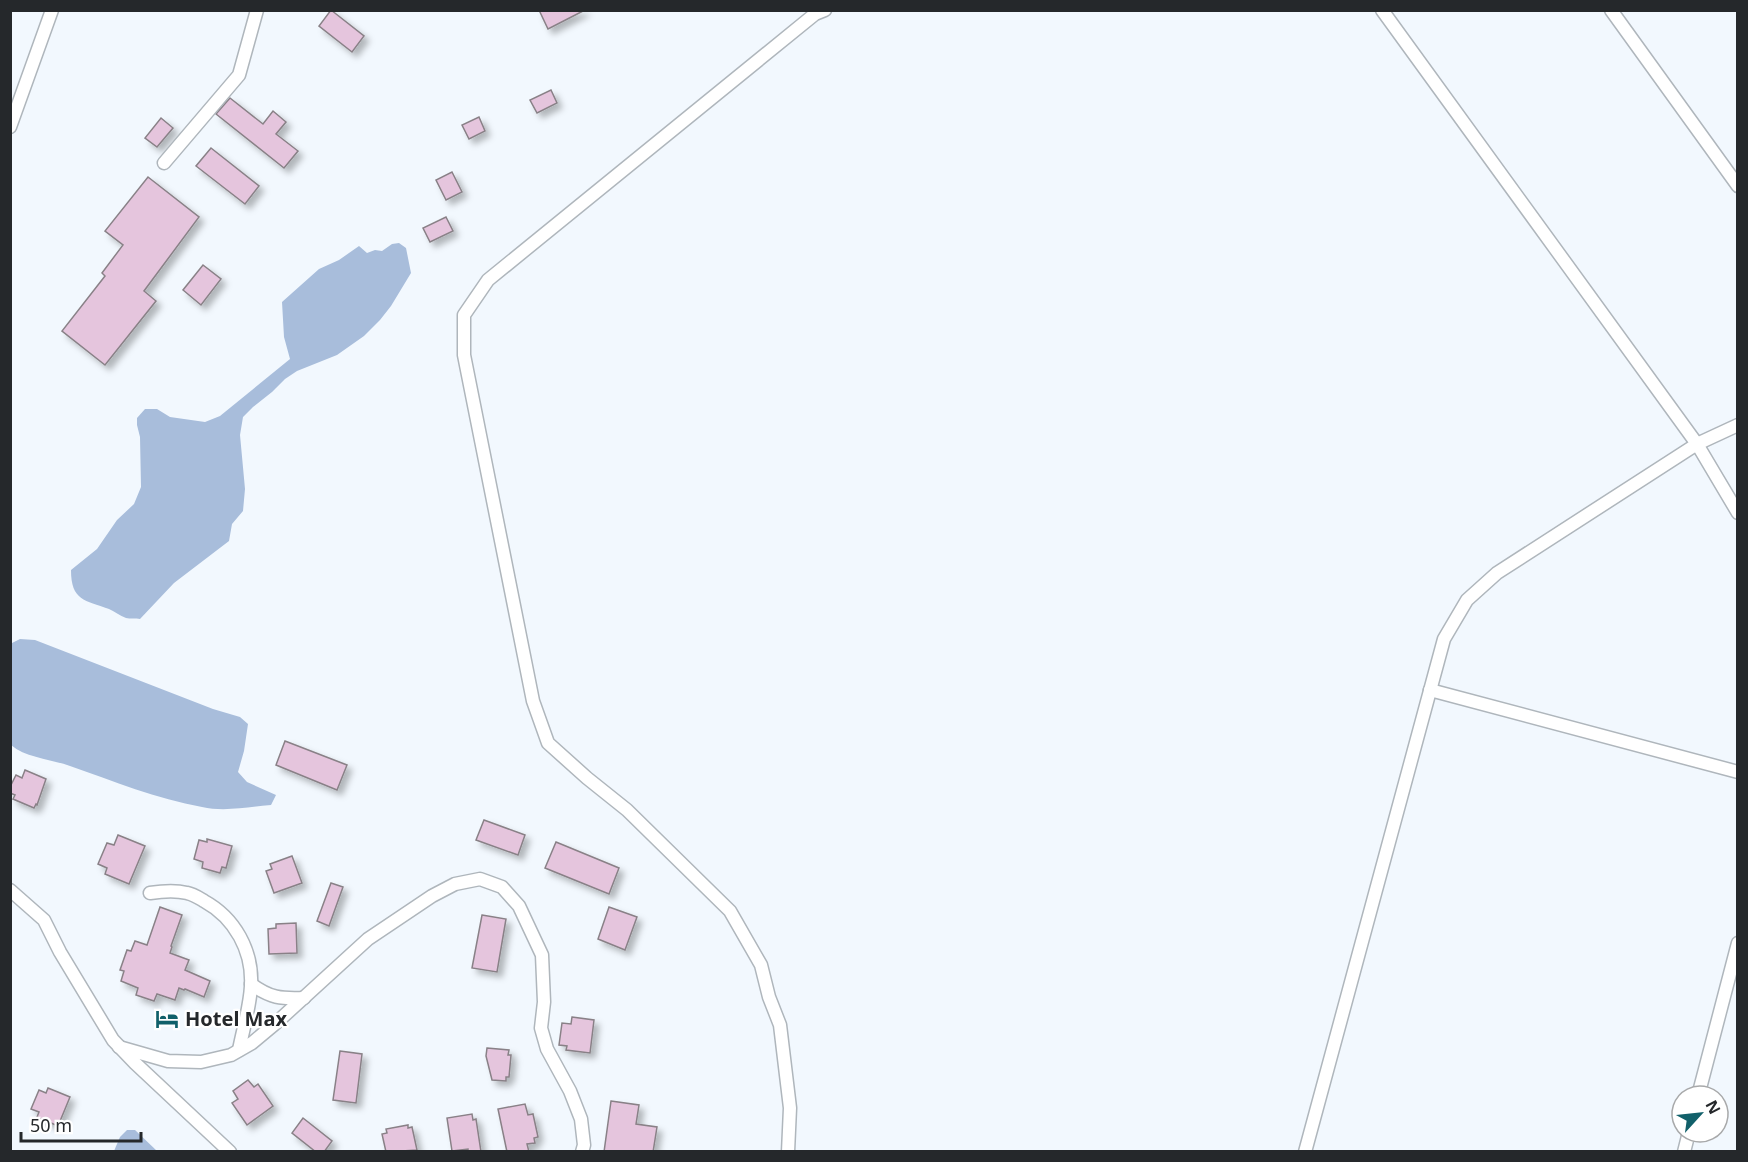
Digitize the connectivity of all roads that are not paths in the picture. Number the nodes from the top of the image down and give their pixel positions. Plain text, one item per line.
1 (52, 10) edge
2 (257, 10) edge
3 (825, 10) edge
4 (1382, 10) edge
5 (1611, 10) edge
6 (10, 127) edge
7 (164, 163) dead end
8 (1737, 186) edge
9 (1737, 425) edge
10 (1697, 444) junction
11 (1737, 513) edge
12 (1430, 690) junction
13 (1737, 772) edge
14 (10, 890) edge
15 (150, 893) dead end
16 (1737, 943) edge
17 (251, 984) junction
18 (304, 998) junction
19 (119, 1047) junction
20 (239, 1050) junction
21 (1701, 1084) edge
22 (230, 1152) edge
23 (582, 1152) edge
24 (788, 1152) edge
25 (1305, 1152) edge

1 - 6 street
2 - 7 street
3 - 24 street
4 - 10 street
5 - 8 street
9 - 10 street
10 - 11 street
10 - 12 street
12 - 13 street
12 - 25 street
14 - 19 street
15 - 17 street
16 - 21 street
17 - 18 street
17 - 20 street
18 - 20 street
18 - 23 street
19 - 20 street
19 - 22 street

